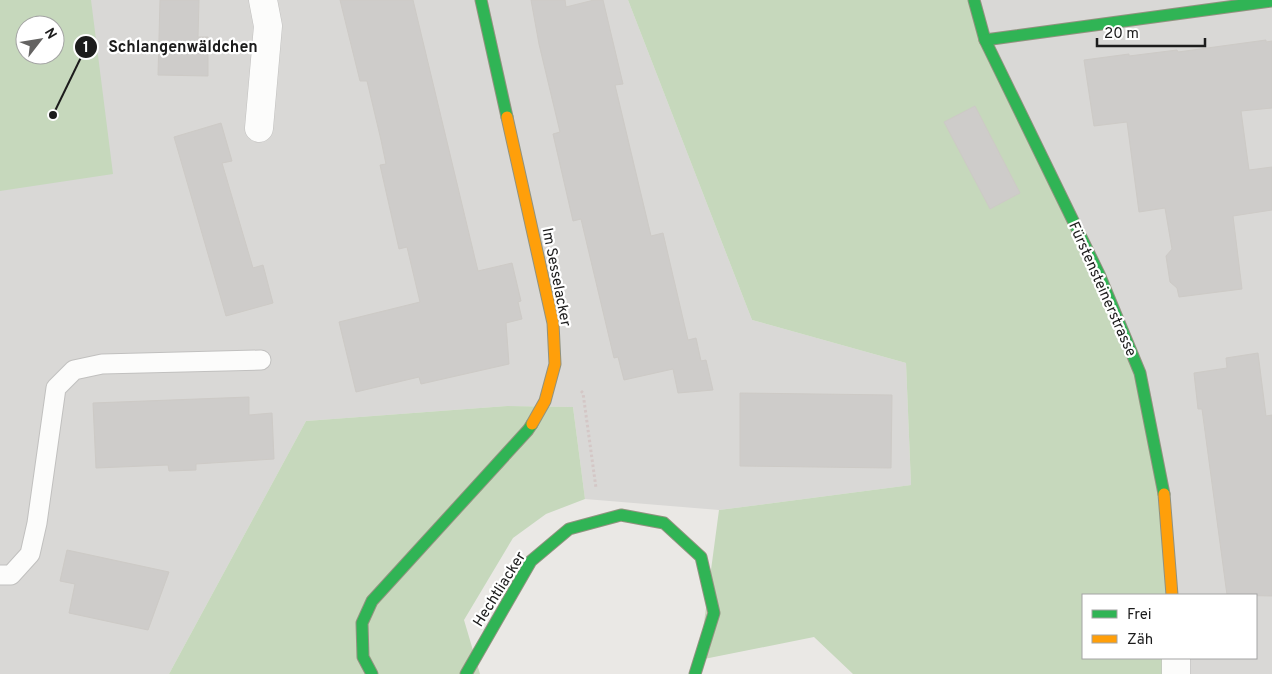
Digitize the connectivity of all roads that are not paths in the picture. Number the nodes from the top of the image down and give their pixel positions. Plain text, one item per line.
1 (264, 0) edge
2 (482, 0) edge
3 (974, 0) edge
4 (1272, 1) edge
5 (985, 40) junction
6 (260, 128) dead end
7 (261, 360) dead end
8 (0, 576) edge
9 (1172, 594) edge
10 (1176, 659) edge
11 (372, 674) edge
12 (466, 674) edge
13 (695, 674) edge
14 (1176, 674) edge

1 - 6 street
2 - 11 street, Im Sesselacker
3 - 5 street, Fürstensteinerstrasse
4 - 5 street
5 - 9 street, Fürstensteinerstrasse
7 - 8 lane
10 - 14 street
12 - 13 street, Hechtliacker

